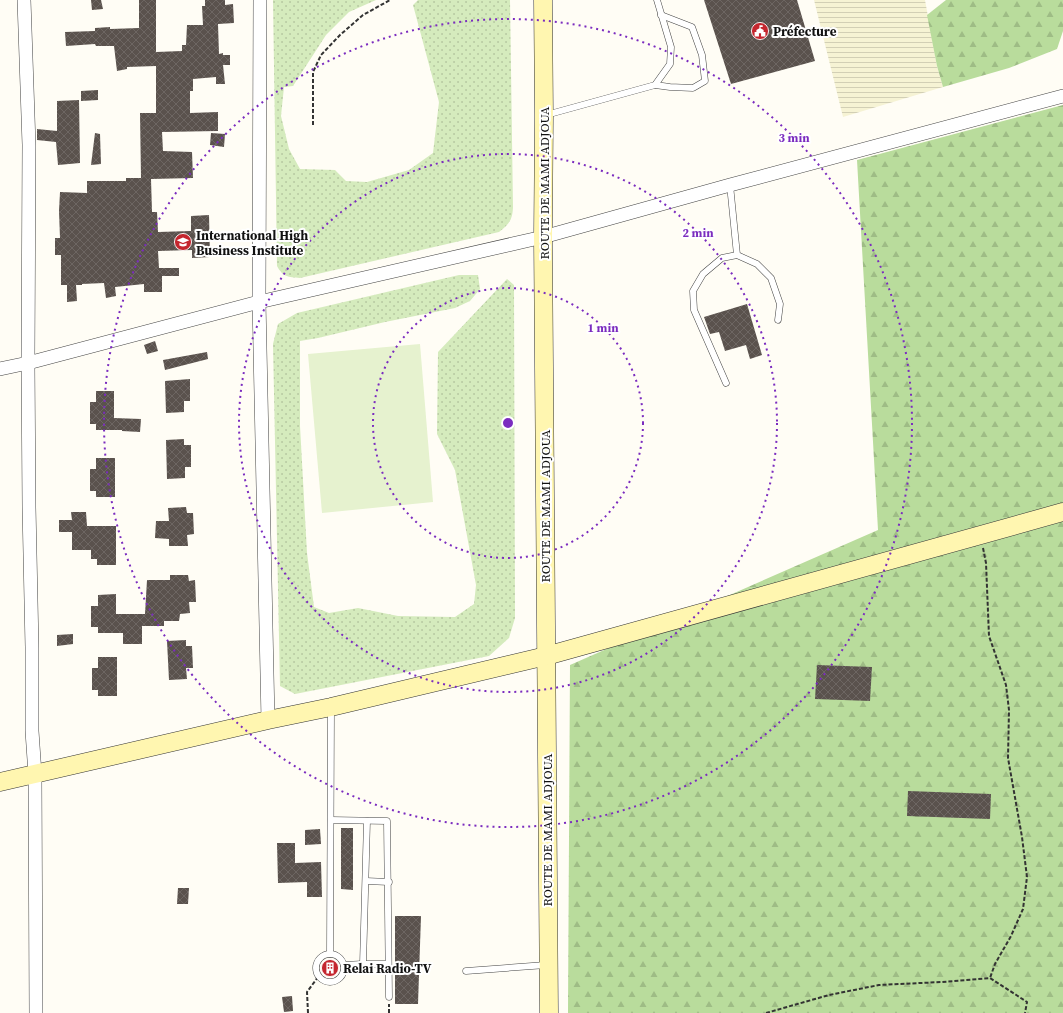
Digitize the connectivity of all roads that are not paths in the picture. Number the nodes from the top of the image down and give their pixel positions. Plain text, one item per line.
1 (24, 0) edge
2 (260, 0) edge
3 (543, 0) edge
4 (657, 0) edge
5 (661, 15) junction
6 (655, 85) junction
7 (1063, 96) edge
8 (544, 116) junction
9 (730, 185) junction
10 (543, 237) junction
11 (737, 255) junction
12 (259, 302) junction
13 (778, 320) dead end
14 (28, 363) junction
15 (0, 369) edge
16 (726, 383) dead end
17 (1063, 512) edge
18 (546, 656) junction
19 (331, 707) junction
20 (268, 720) junction
21 (35, 774) junction
22 (0, 782) edge
23 (331, 820) junction
24 (367, 821) junction
25 (366, 881) junction
26 (389, 882) junction
27 (330, 954) junction
28 (363, 964) junction
29 (388, 964) junction
30 (344, 965) junction
31 (548, 965) junction
32 (466, 971) dead end
33 (389, 997) dead end
34 (36, 1013) edge
35 (549, 1013) edge

1 - 14 street
2 - 12 street
3 - 8 street, ROUTE DE MAMI ADJOUA
4 - 5 lane
5 - 6 lane
5 - 6 lane
6 - 8 lane
7 - 9 street
8 - 10 street, ROUTE DE MAMI ADJOUA
9 - 10 street
9 - 11 lane
10 - 12 street
10 - 18 street, ROUTE DE MAMI ADJOUA
11 - 13 lane
11 - 16 lane
12 - 14 street
12 - 20 street
14 - 15 street
14 - 21 street
17 - 18 street
18 - 19 street
18 - 31 street, ROUTE DE MAMI ADJOUA
19 - 20 street
19 - 23 lane
20 - 21 street
21 - 22 street
21 - 34 street
23 - 24 lane
23 - 27 lane
24 - 25 lane
24 - 26 lane
25 - 26 lane
25 - 28 lane
26 - 29 lane
27 - 30 lane
27 - 30 lane
28 - 29 lane
28 - 30 lane
29 - 33 lane
31 - 32 lane
31 - 35 street, ROUTE DE MAMI ADJOUA

